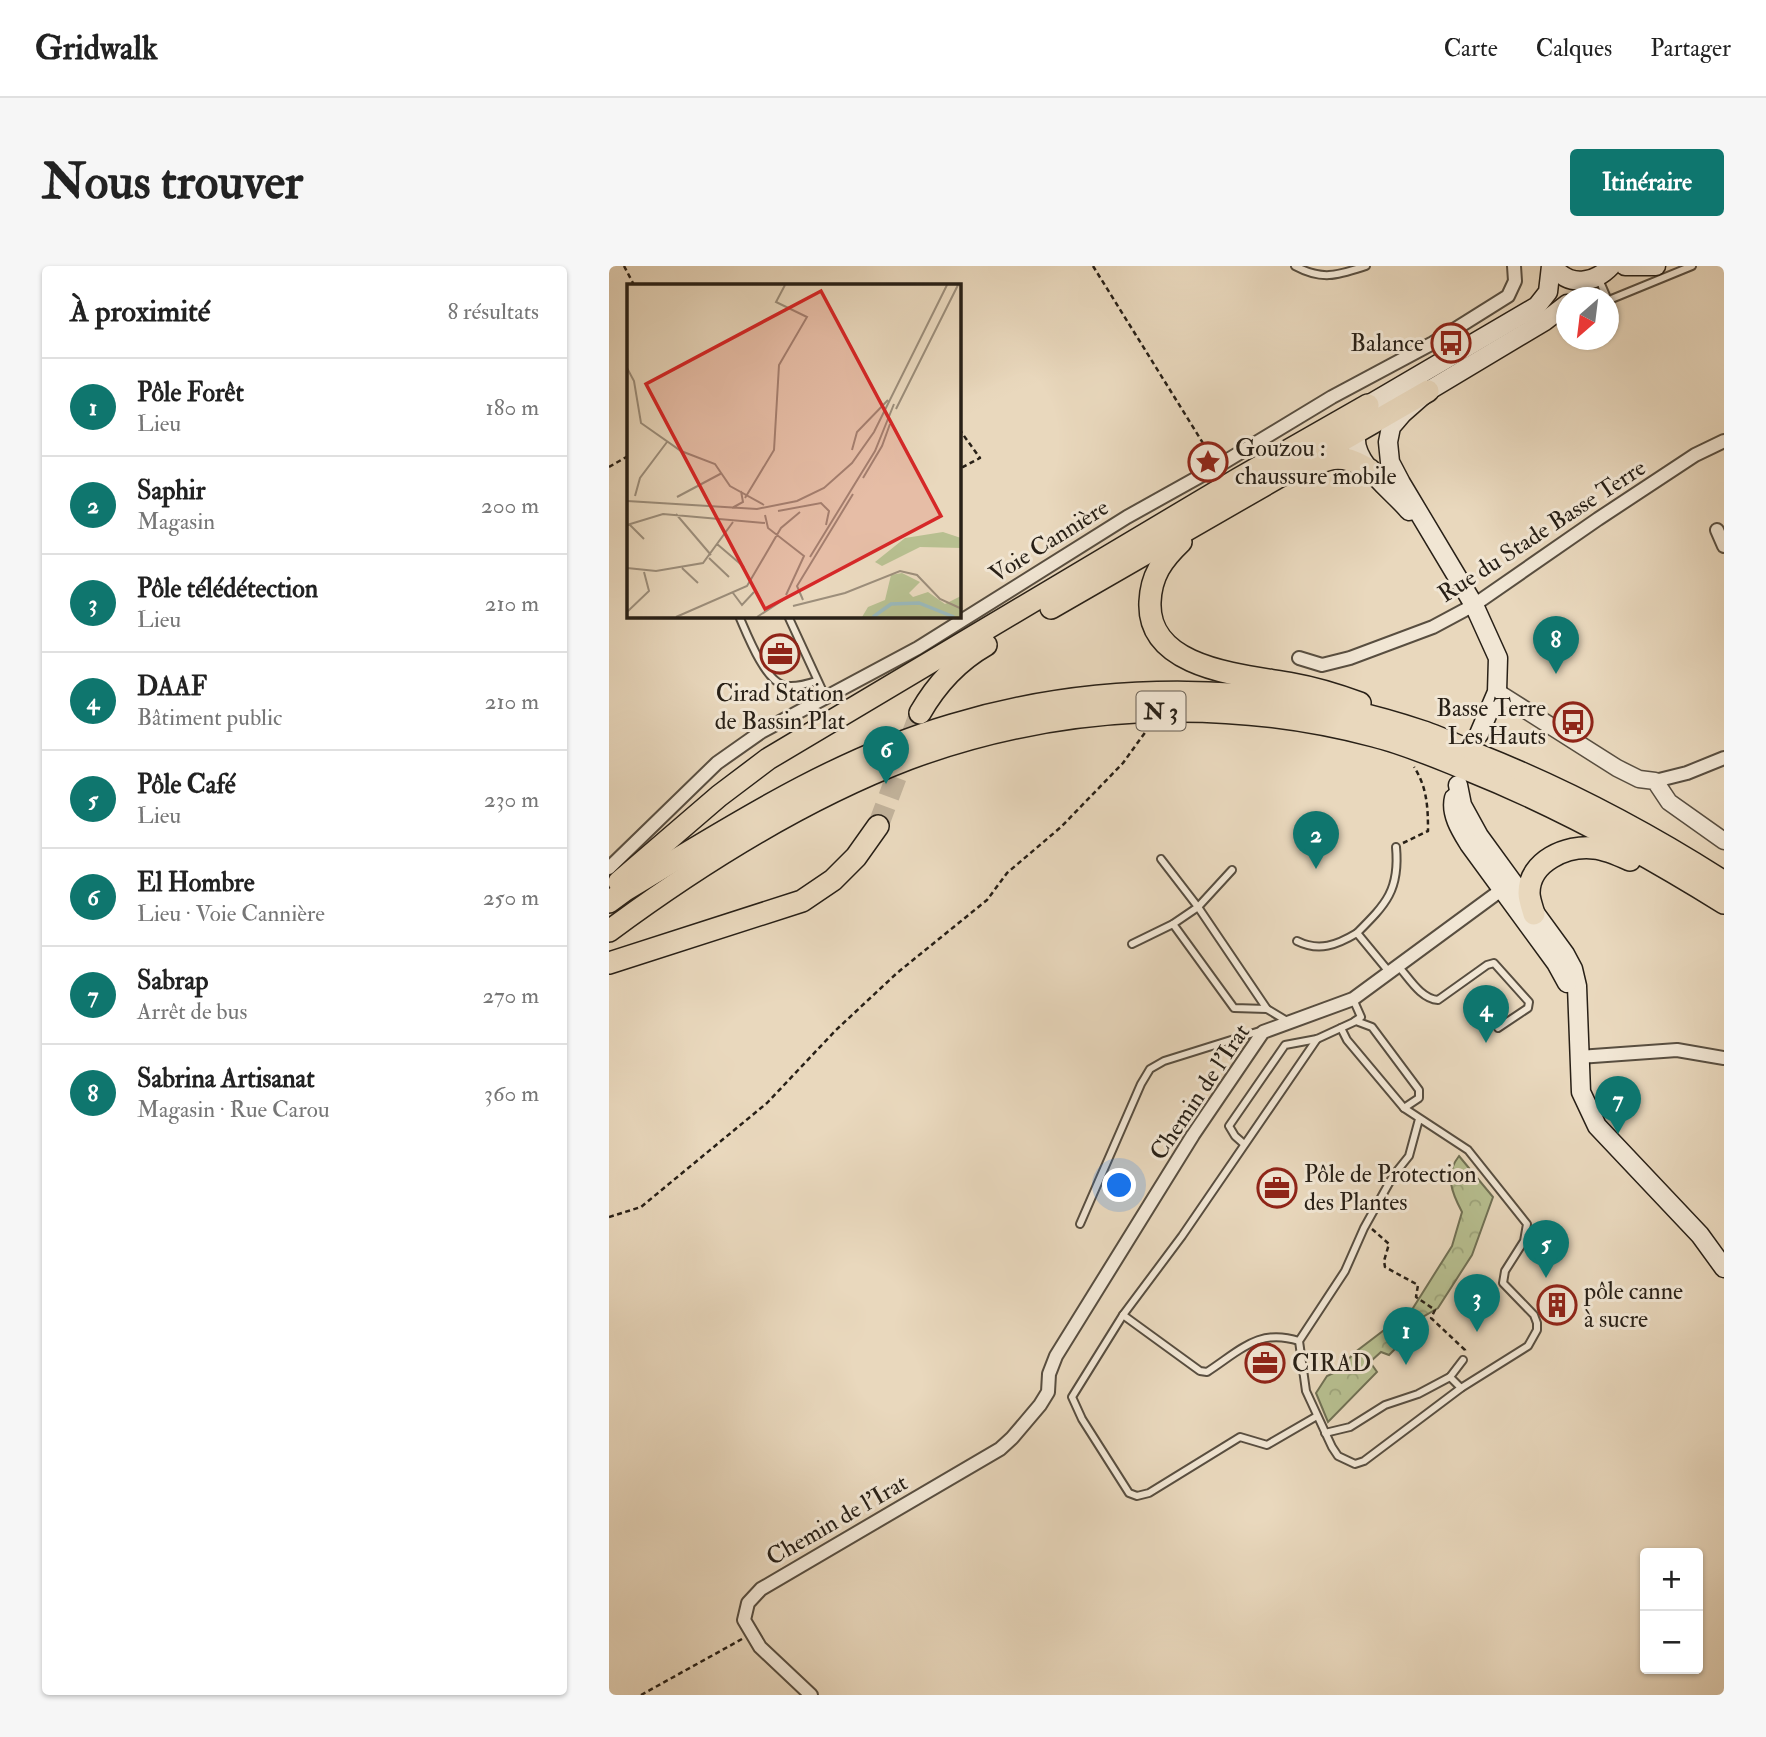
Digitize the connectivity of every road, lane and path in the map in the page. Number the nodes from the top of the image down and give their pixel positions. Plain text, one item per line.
1 (624, 266) edge
2 (1093, 266) edge
3 (1295, 266) edge
4 (1366, 266) edge
5 (1514, 266) edge
6 (1552, 266) edge
7 (1625, 266) edge
8 (1656, 266) edge
9 (1692, 266) edge
10 (1597, 275) edge
11 (633, 284) edge
12 (1619, 295) edge
13 (1556, 312) edge
14 (1556, 317) edge
15 (1545, 321) junction
16 (1428, 391) junction
17 (1369, 405) junction
18 (961, 432) edge
19 (1356, 433) junction
20 (1724, 441) edge
21 (627, 457) edge
22 (609, 467) edge
23 (961, 468) edge
24 (1213, 469) junction
25 (1370, 470) junction
26 (1273, 482) junction
27 (1209, 516) junction
28 (1717, 530) dead end
29 (1434, 540) junction
30 (1724, 547) edge
31 (1475, 605) junction
32 (740, 618) edge
33 (789, 618) edge
34 (1299, 658) dead end
35 (816, 681) junction
36 (1497, 692) junction
37 (825, 696) junction
38 (920, 713) tunnel mouth
39 (1150, 726) dead end
40 (1479, 734) dead end
41 (1724, 758) edge
42 (1412, 764) dead end
43 (1507, 766) junction
44 (1655, 781) junction
45 (878, 826) tunnel mouth
46 (1724, 841) edge
47 (1396, 847) joint
48 (1552, 856) junction
49 (1161, 859) dead end
50 (609, 868) edge
51 (1232, 870) dead end
52 (1724, 882) edge
53 (1506, 886) junction
54 (609, 890) edge
55 (609, 902) edge
56 (1724, 903) edge
57 (1198, 907) junction
58 (1724, 911) edge
59 (1534, 914) junction
60 (1173, 924) junction
61 (609, 931) edge
62 (1357, 933) junction
63 (1297, 941) dead end
64 (1132, 944) dead end
65 (1565, 954) junction
66 (609, 963) edge
67 (1394, 970) junction
68 (1353, 999) junction
69 (1267, 1009) junction
70 (1578, 1012) junction
71 (1288, 1022) junction
72 (1341, 1028) junction
73 (1498, 1028) dead end
74 (1317, 1039) junction
75 (1579, 1057) junction
76 (1724, 1058) edge
77 (1404, 1108) junction
78 (1419, 1119) junction
79 (1244, 1144) junction
80 (609, 1217) edge
81 (1080, 1224) dead end
82 (1364, 1228) junction
83 (1724, 1268) edge
84 (1123, 1315) junction
85 (1299, 1341) junction
86 (1463, 1360) joint
87 (1450, 1377) junction
88 (1461, 1388) junction
89 (1317, 1416) junction
90 (1325, 1433) junction
91 (751, 1634) junction
92 (641, 1695) edge
93 (811, 1695) edge

1 - 11 path
2 - 24 path
3 - 4 lane
5 - 24 street, Voie Cannière
6 - 10 main road
6 - 17 main road
7 - 8 main road
9 - 12 lane
13 - 15 main road
14 - 15 lane
15 - 16 main road
16 - 19 highway
16 - 29 main road
17 - 19 main road
17 - 54 highway
18 - 23 path
19 - 25 main road
19 - 26 highway
20 - 31 street, Rue du Stade Basse Terre
21 - 22 path
24 - 37 street, Voie Cannière
25 - 26 highway
25 - 29 main road
26 - 27 highway
27 - 38 highway
27 - 43 highway, N 3
28 - 30 street
29 - 31 main road
31 - 34 street, Rue du Stade Basse Terre
31 - 36 main road
32 - 35 lane
33 - 35 lane
35 - 37 lane
36 - 40 main road
36 - 44 street
37 - 50 street, Voie Cannière
39 - 80 path
41 - 44 street
42 - 47 path
43 - 52 highway, N 3
43 - 55 highway, N 3
44 - 46 street
45 - 66 highway
47 - 62 lane
48 - 53 street, Chemin de l'Irat
48 - 58 highway
48 - 59 highway
49 - 57 lane
51 - 57 lane
53 - 53 main road
53 - 59 main road
53 - 65 main road
53 - 67 street, Chemin de l'Irat
53 - 70 main road
56 - 61 highway, N 3
57 - 60 lane
57 - 69 lane
59 - 65 main road
60 - 64 lane
60 - 69 lane
62 - 63 lane
62 - 67 lane
65 - 70 main road
67 - 68 street, Chemin de l'Irat
67 - 73 lane
68 - 71 street, Chemin de l'Irat
68 - 72 lane
69 - 71 lane
70 - 75 main road
71 - 81 lane
71 - 91 street, Chemin de l'Irat
72 - 74 lane
72 - 77 lane
72 - 77 lane
74 - 79 lane
74 - 79 lane
75 - 76 street
75 - 83 main road
77 - 78 lane
78 - 82 lane
78 - 88 lane
79 - 84 lane
82 - 85 lane
82 - 86 path
84 - 85 lane
84 - 89 lane
85 - 89 lane
86 - 87 lane
87 - 88 lane
87 - 90 lane
88 - 90 lane
89 - 90 lane
91 - 92 path
91 - 93 street

